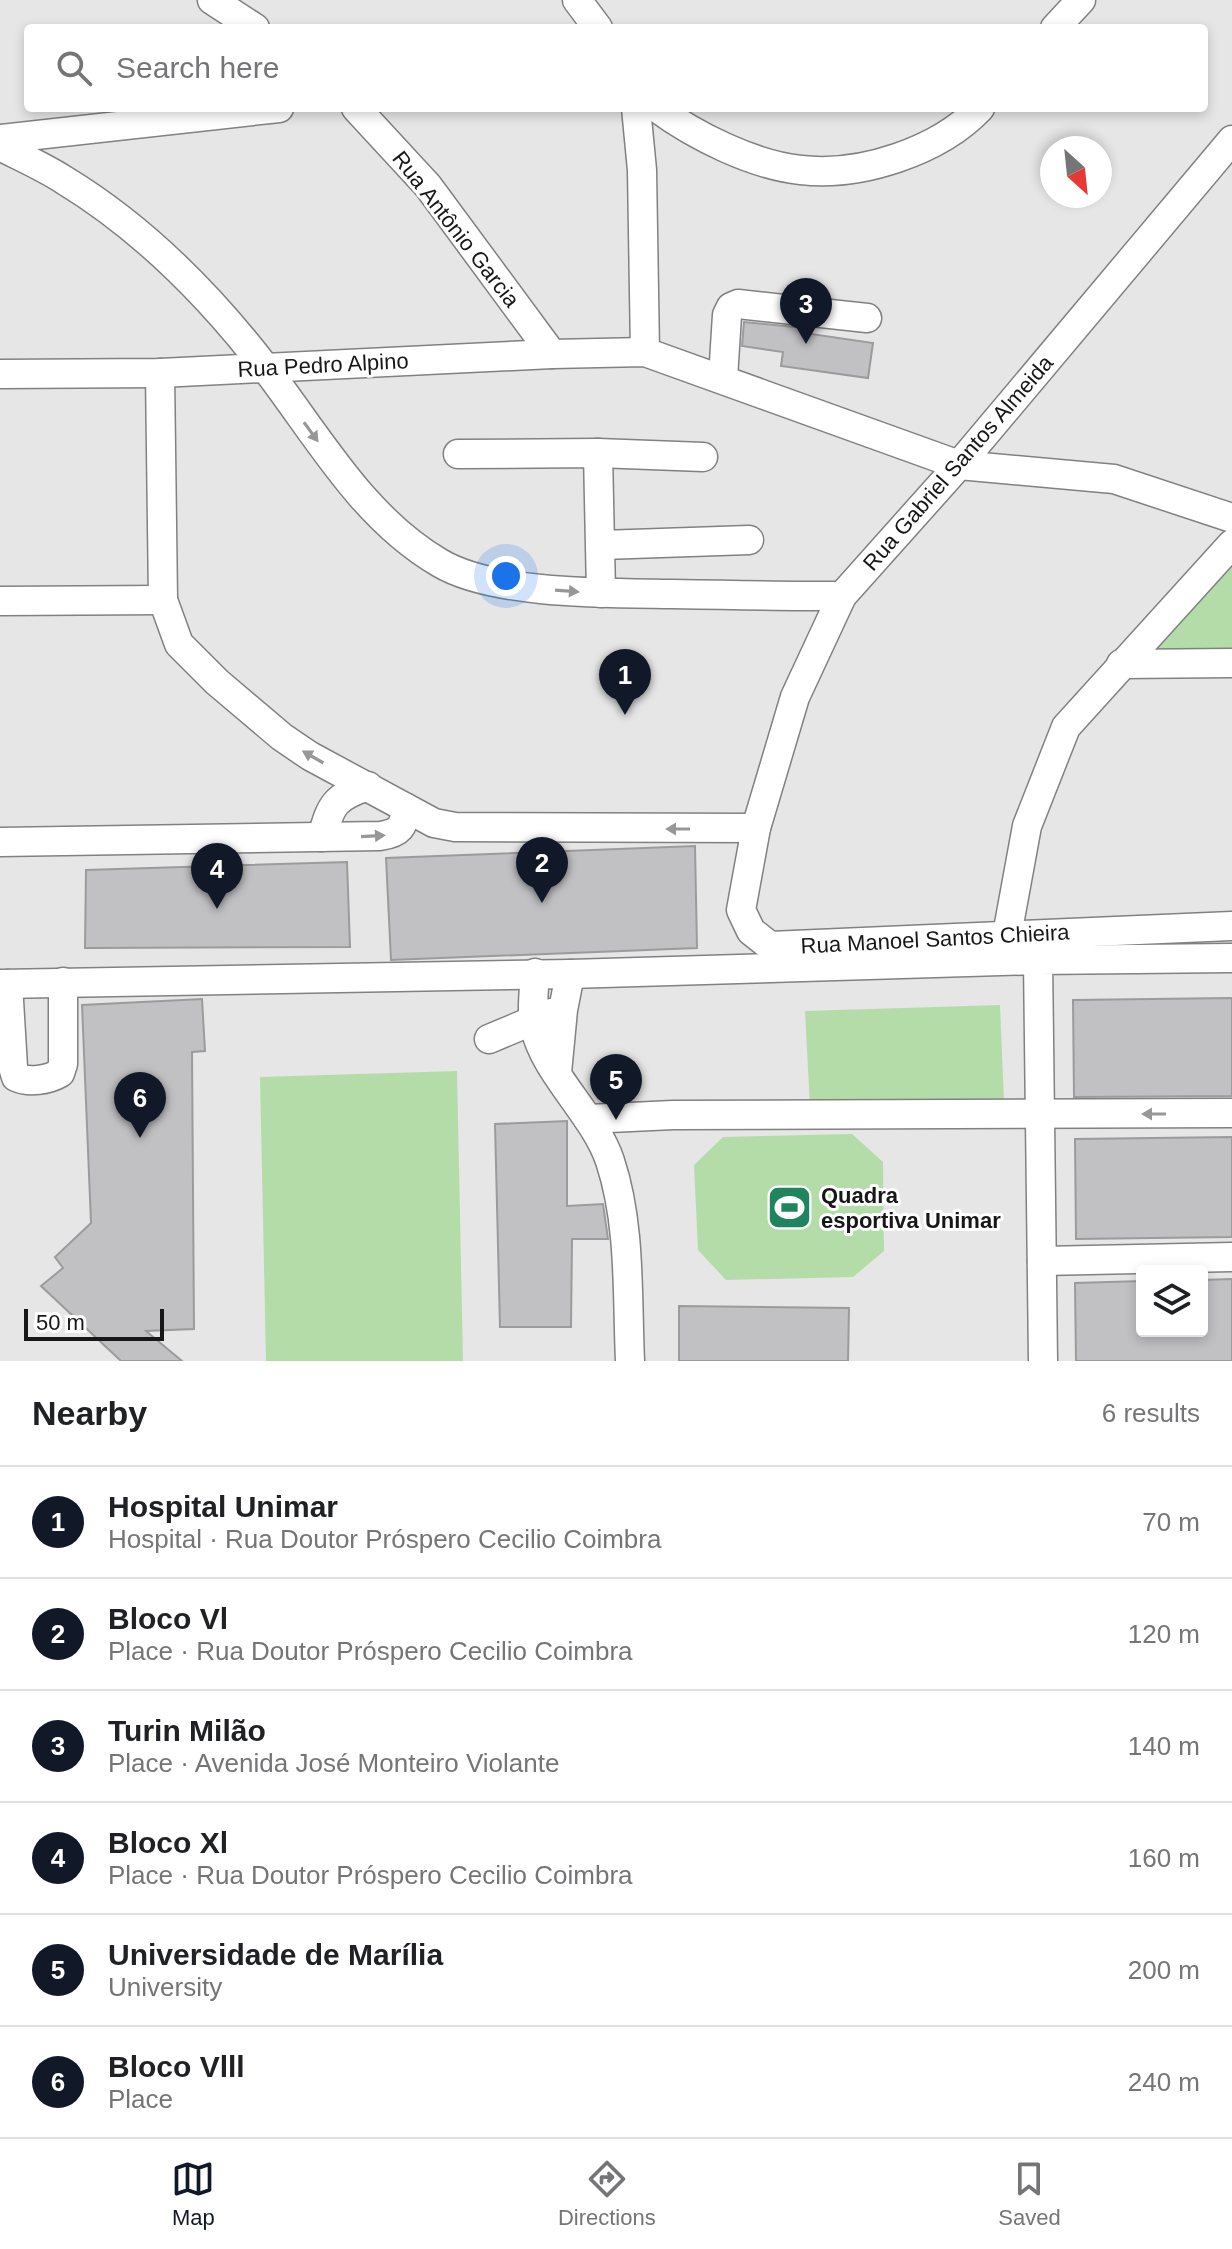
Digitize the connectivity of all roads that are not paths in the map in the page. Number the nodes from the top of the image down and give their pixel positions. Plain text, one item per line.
1 (212, 0) edge
2 (577, 0) edge
3 (1081, 0) edge
4 (249, 24) edge
5 (595, 24) edge
6 (1059, 24) edge
7 (243, 112) edge
8 (360, 112) edge
9 (636, 112) edge
10 (662, 112) edge
11 (976, 112) edge
12 (0, 139) edge
13 (1232, 140) edge
14 (0, 146) edge
15 (867, 318) dead end
16 (645, 352) junction
17 (552, 354) junction
18 (266, 369) junction
19 (160, 373) junction
20 (0, 374) edge
21 (723, 378) junction
22 (598, 453) junction
23 (458, 454) dead end
24 (703, 457) dead end
25 (959, 465) junction
26 (1232, 518) edge
27 (749, 540) dead end
28 (602, 545) junction
29 (1230, 547) edge
30 (601, 593) junction
31 (842, 596) junction
32 (163, 600) junction
33 (0, 601) edge
34 (1232, 663) edge
35 (1121, 664) junction
36 (368, 786) junction
37 (406, 808) junction
38 (756, 828) junction
39 (322, 837) junction
40 (0, 842) edge
41 (1232, 926) edge
42 (1007, 935) junction
43 (1232, 958) edge
44 (1038, 960) junction
45 (535, 973) junction
46 (570, 974) junction
47 (63, 982) junction
48 (4, 984) edge
49 (563, 1010) junction
50 (533, 1019) junction
51 (489, 1039) dead end
52 (557, 1074) junction
53 (1232, 1113) edge
54 (1040, 1114) junction
55 (588, 1119) junction
56 (1232, 1257) edge
57 (1042, 1261) junction
58 (630, 1361) edge
59 (1043, 1361) edge

1 - 4 street
2 - 5 street
3 - 6 street
7 - 12 street
8 - 17 street, Rua Antônio Garcia
9 - 16 street
10 - 11 street
13 - 25 street, Rua Gabriel Santos Almeida
14 - 18 street
15 - 21 street
16 - 17 street, Rua Pedro Alpino
16 - 21 street, Rua Pedro Alpino
17 - 18 street, Rua Pedro Alpino
18 - 19 street, Rua Pedro Alpino
18 -> 30 street
19 - 20 street, Rua Pedro Alpino
19 - 32 street
21 - 25 street, Rua Pedro Alpino
22 - 23 street
22 - 24 street
22 - 28 street
25 - 26 street, Rua Pedro Alpino
25 - 31 street, Rua Gabriel Santos Almeida
27 - 28 street
28 - 30 street
29 - 35 street
30 - 31 street
31 - 38 street, Rua Gabriel Santos Almeida
32 - 33 street
36 -> 32 street
34 - 35 street
35 - 42 street
36 - 37 street
36 - 39 street
38 -> 37 street
39 -> 37 street
38 - 42 street, Rua Manoel Santos Chieira
39 - 40 street
41 - 42 street, Rua Manoel Santos Chieira
43 - 44 street
44 - 46 street
44 - 54 street
45 - 46 street
45 - 47 street
45 - 50 street
46 - 49 street
47 - 48 street
47 - 48 street
49 - 50 street
49 - 52 street
50 - 51 street
50 - 52 street
52 - 55 street
53 -> 54 street
54 - 55 street
54 - 57 street
55 - 58 street
56 - 57 street
57 - 59 street

